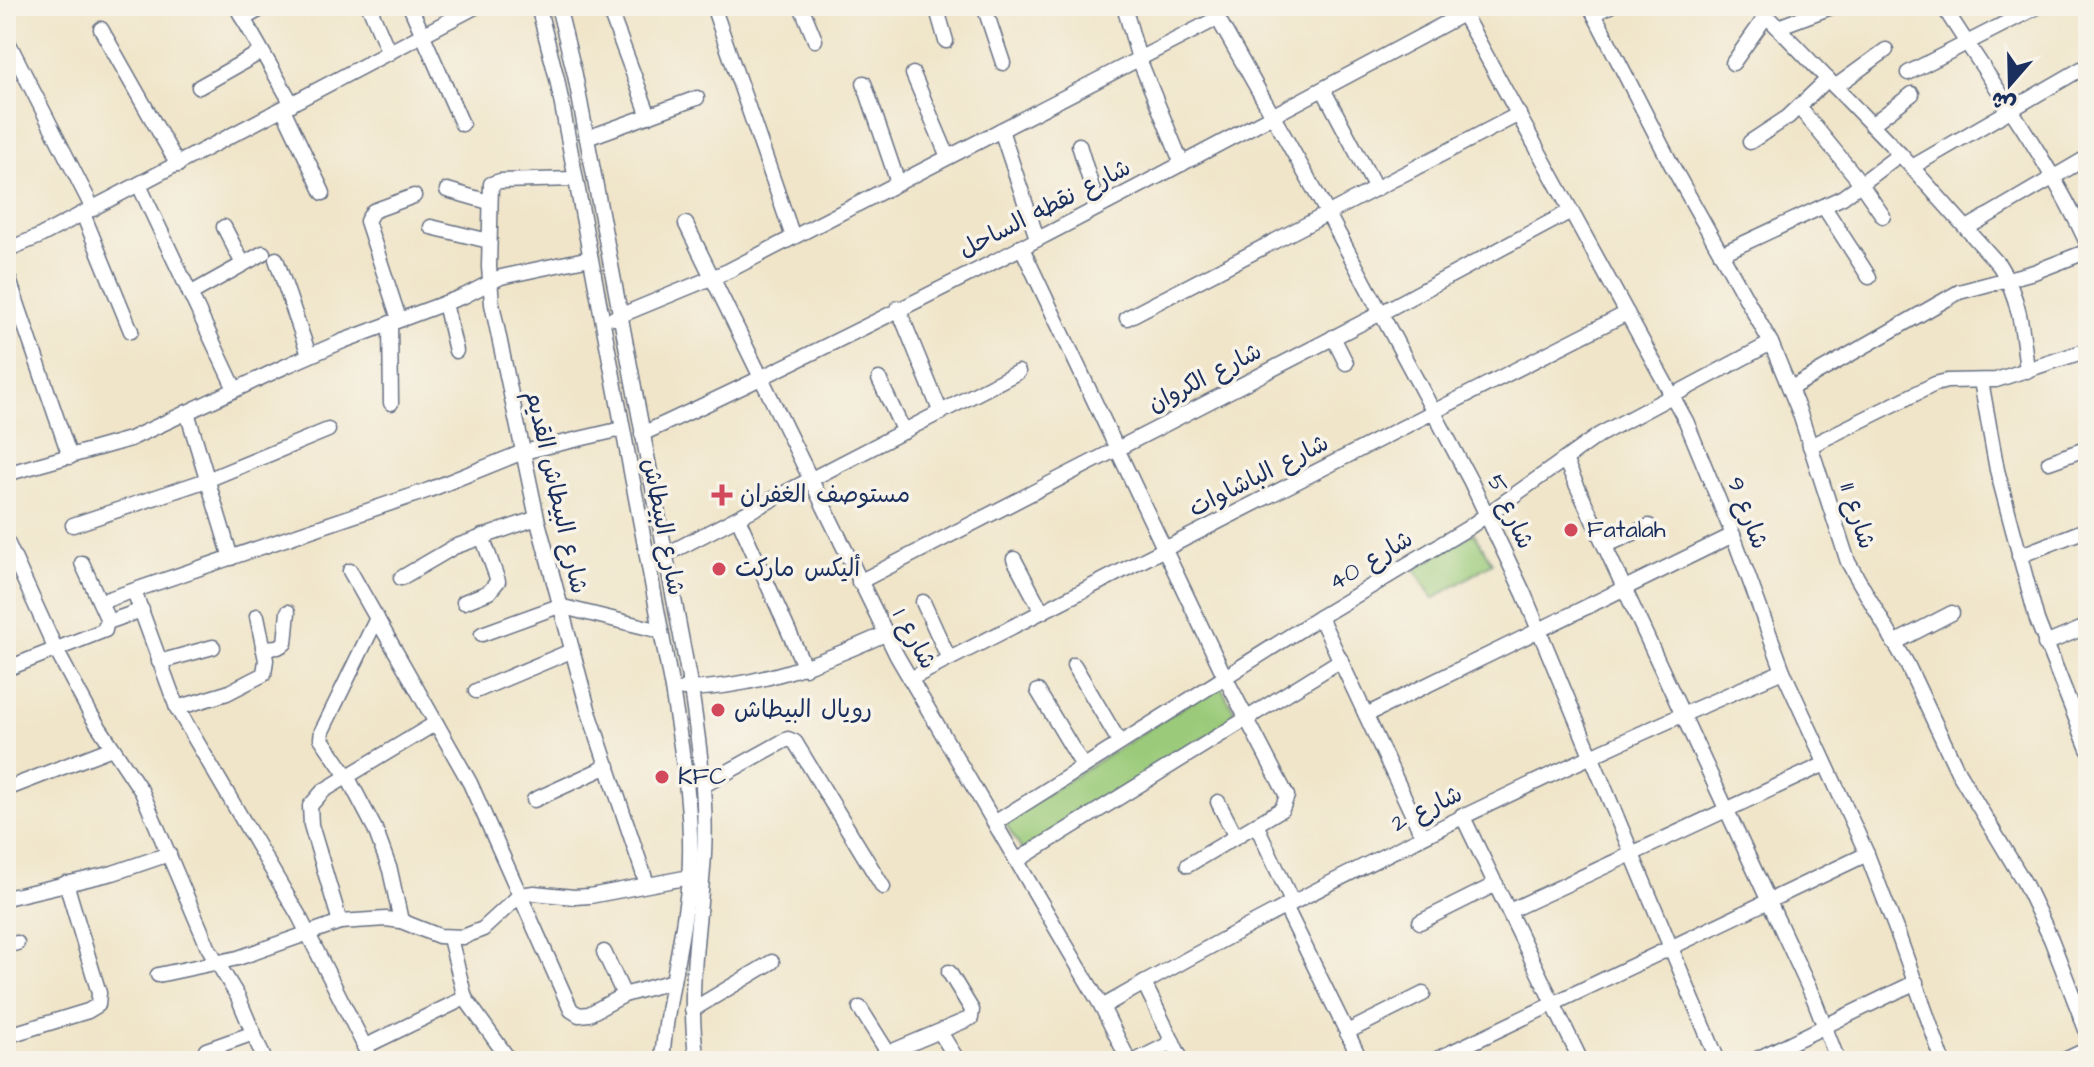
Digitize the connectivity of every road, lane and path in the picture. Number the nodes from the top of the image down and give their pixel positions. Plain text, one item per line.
1 (266, 6) edge
2 (369, 6) edge
3 (410, 6) edge
4 (477, 6) edge
5 (558, 6) edge
6 (608, 6) edge
7 (713, 6) edge
8 (801, 6) edge
9 (936, 6) edge
10 (984, 6) edge
11 (1124, 6) edge
12 (1610, 6) edge
13 (1834, 6) edge
14 (1943, 6) edge
15 (2039, 6) edge
16 (542, 7) edge
17 (1461, 10) edge
18 (1592, 10) edge
19 (1762, 10) edge
20 (1214, 12) edge
21 (240, 13) edge
22 (1778, 27) junction
23 (101, 29) dead end
24 (423, 35) junction
25 (6, 38) edge
26 (815, 40) dead end
27 (946, 41) dead end
28 (1966, 43) junction
29 (1886, 50) dead end
30 (261, 52) junction
31 (389, 53) junction
32 (1139, 59) junction
33 (1003, 63) dead end
34 (1733, 63) dead end
35 (2088, 65) edge
36 (1908, 73) dead end
37 (913, 74) dead end
38 (864, 83) dead end
39 (1831, 83) junction
40 (199, 87) dead end
41 (1323, 89) junction
42 (1912, 94) dead end
43 (697, 98) dead end
44 (287, 107) junction
45 (1799, 107) junction
46 (2012, 109) junction
47 (1519, 114) junction
48 (649, 116) junction
49 (1273, 116) junction
50 (462, 124) dead end
51 (1871, 125) junction
52 (1001, 130) junction
53 (587, 138) junction
54 (1750, 142) dead end
55 (1079, 145) dead end
56 (1900, 154) junction
57 (948, 157) junction
58 (2088, 157) edge
59 (1182, 164) junction
60 (178, 165) junction
61 (1912, 167) junction
62 (2055, 177) junction
63 (575, 179) junction
64 (898, 183) junction
65 (139, 185) junction
66 (1863, 185) junction
67 (1376, 189) junction
68 (447, 190) dead end
69 (323, 193) dead end
70 (414, 196) dead end
71 (489, 202) junction
72 (1098, 207) junction
73 (1824, 207) junction
74 (88, 211) junction
75 (1571, 211) junction
76 (1328, 214) junction
77 (1883, 216) dead end
78 (686, 224) dead end
79 (224, 227) dead end
80 (431, 227) dead end
81 (1967, 228) junction
82 (793, 237) junction
83 (1037, 238) junction
84 (489, 241) junction
85 (2088, 245) edge
86 (1021, 246) junction
87 (6, 250) edge
88 (2088, 251) edge
89 (1721, 254) junction
90 (590, 258) junction
91 (243, 264) junction
92 (6, 271) edge
93 (1869, 277) dead end
94 (713, 278) junction
95 (2008, 279) junction
96 (489, 282) junction
97 (190, 294) junction
98 (445, 303) junction
99 (898, 308) junction
100 (1381, 313) junction
101 (1627, 313) junction
102 (619, 316) junction
103 (1127, 318) dead end
104 (394, 321) junction
105 (602, 322) junction
106 (131, 331) dead end
107 (1333, 337) junction
108 (1771, 343) junction
109 (2088, 350) edge
110 (456, 351) dead end
111 (309, 355) junction
112 (1346, 363) dead end
113 (2027, 371) junction
114 (1018, 372) dead end
115 (761, 378) junction
116 (879, 379) dead end
117 (1981, 381) junction
118 (1791, 388) junction
119 (235, 389) junction
120 (1673, 394) junction
121 (391, 403) dead end
122 (1435, 411) junction
123 (187, 412) junction
124 (941, 413) junction
125 (622, 429) junction
126 (328, 430) dead end
127 (904, 432) junction
128 (642, 434) junction
129 (1810, 446) junction
130 (1115, 448) junction
131 (2088, 448) edge
132 (523, 452) junction
133 (70, 457) junction
134 (1565, 460) junction
135 (2049, 462) dead end
136 (6, 474) edge
137 (207, 480) junction
138 (810, 480) junction
139 (1487, 516) junction
140 (537, 518) junction
141 (738, 518) junction
142 (73, 525) dead end
143 (1649, 526) dead end
144 (2088, 529) edge
145 (1733, 535) junction
146 (482, 536) junction
147 (6, 540) edge
148 (1605, 546) junction
149 (1164, 549) junction
150 (665, 555) junction
151 (2019, 556) junction
152 (231, 558) junction
153 (1014, 559) dead end
154 (82, 563) dead end
155 (350, 571) dead end
156 (401, 578) dead end
157 (859, 582) junction
158 (1624, 588) junction
159 (134, 591) junction
160 (100, 602) junction
161 (464, 602) dead end
162 (923, 602) dead end
163 (559, 606) junction
164 (142, 610) junction
165 (288, 612) dead end
166 (1042, 612) junction
167 (1952, 613) dead end
168 (257, 616) dead end
169 (1320, 617) junction
170 (377, 618) junction
171 (108, 622) junction
172 (2088, 626) edge
173 (1539, 630) junction
174 (661, 631) junction
175 (482, 634) dead end
176 (885, 634) junction
177 (1894, 643) junction
178 (2045, 644) junction
179 (213, 647) dead end
180 (263, 648) junction
181 (56, 650) junction
182 (571, 651) junction
183 (949, 659) junction
184 (1341, 660) junction
185 (159, 662) junction
186 (1074, 665) dead end
187 (805, 668) junction
188 (6, 669) edge
189 (1783, 671) junction
190 (1225, 677) junction
191 (910, 679) junction
192 (672, 689) junction
193 (691, 689) junction
194 (476, 691) dead end
195 (1038, 691) dead end
196 (177, 708) junction
197 (1682, 714) junction
198 (1366, 715) junction
199 (1247, 719) junction
200 (436, 723) junction
201 (1120, 743) junction
202 (112, 748) junction
203 (2088, 749) edge
204 (1589, 755) junction
205 (1825, 764) junction
206 (608, 766) junction
207 (1083, 766) junction
208 (347, 776) junction
209 (704, 785) junction
210 (6, 789) edge
211 (534, 800) dead end
212 (1218, 802) dead end
213 (1726, 810) junction
214 (1462, 815) junction
215 (996, 822) junction
216 (1256, 824) junction
217 (1422, 835) junction
218 (1236, 837) junction
219 (169, 854) junction
220 (1867, 854) junction
221 (1632, 855) junction
222 (1018, 860) junction
223 (1188, 865) dead end
224 (696, 876) junction
225 (66, 883) junction
226 (647, 884) junction
227 (1496, 884) junction
228 (883, 887) dead end
229 (520, 895) junction
230 (6, 898) edge
231 (1768, 902) junction
232 (1288, 904) junction
233 (1509, 911) junction
234 (401, 921) junction
235 (340, 922) junction
236 (1420, 922) dead end
237 (307, 932) junction
238 (450, 938) junction
239 (1671, 949) junction
240 (604, 952) dead end
241 (772, 962) dead end
242 (215, 963) junction
243 (949, 972) dead end
244 (158, 975) dead end
245 (673, 981) junction
246 (1916, 982) junction
247 (1144, 983) junction
248 (1423, 994) dead end
249 (624, 995) junction
250 (465, 998) junction
251 (1553, 1004) junction
252 (1102, 1007) junction
253 (860, 1008) dead end
254 (692, 1010) junction
255 (1825, 1026) junction
256 (940, 1032) junction
257 (1347, 1032) junction
258 (254, 1033) junction
259 (2088, 1035) edge
260 (6, 1036) edge
261 (1173, 1042) junction
262 (364, 1047) junction
263 (2088, 1049) edge
264 (206, 1050) dead end
265 (890, 1057) edge
266 (265, 1061) edge
267 (372, 1061) edge
268 (510, 1061) edge
269 (662, 1061) edge
270 (697, 1061) edge
271 (958, 1061) edge
272 (1132, 1061) edge
273 (1182, 1061) edge
274 (1361, 1061) edge
275 (1433, 1061) edge
276 (1581, 1061) edge
277 (1718, 1061) edge
278 (1753, 1061) edge
279 (1838, 1061) edge
280 (1943, 1061) edge
281 (2062, 1061) edge

1 - 21 street
2 - 31 street
3 - 24 street
4 - 24 street
5 - 53 street, شارع البيطاش
6 - 48 street
7 - 82 street
8 - 26 street
9 - 27 street
10 - 33 street
11 - 32 street
12 - 18 street
13 - 22 street
14 - 28 street
15 - 28 street
16 - 63 street, شارع البيطاش
17 - 41 street, شارع نقطه الساحل
17 - 47 street, شارع 9
18 - 89 street, شارع 11
19 - 22 street
19 - 34 street
20 - 32 street
20 - 49 street, شارع 5
21 - 30 street
22 - 39 street
23 - 60 street
24 - 31 street
24 - 50 street
25 - 74 street
28 - 36 street
28 - 46 street
29 - 39 street
30 - 40 street
30 - 44 street
31 - 44 street
32 - 52 street
32 - 59 street
35 - 46 street
37 - 57 street
38 - 64 street
39 - 45 street
39 - 51 street
41 - 49 street, شارع نقطه الساحل
41 - 67 street
42 - 51 street
43 - 48 street
44 - 60 street
44 - 69 street
45 - 54 street
45 - 66 street
46 - 61 street
46 - 62 street
47 - 67 street
47 - 75 street, شارع 9
48 - 53 street
49 - 59 street, شارع نقطه الساحل
49 - 76 street, شارع 5
51 - 56 street
52 - 57 street
52 - 83 street
53 - 102 street, شارع البيطاش
55 - 72 street
56 - 61 street
56 - 66 street
57 - 64 street
58 - 62 street
59 - 72 street, شارع نقطه الساحل
60 - 65 street
61 - 81 street
62 - 81 street
62 - 85 street
63 - 71 street
63 - 90 street, شارع البيطاش
64 - 82 street
65 - 74 street
65 - 97 street
66 - 73 street
66 - 77 street
67 - 76 street
68 - 71 street
70 - 104 street
71 - 84 street, شارع البيطاش القديم
72 - 83 street, شارع نقطه الساحل
73 - 89 street
73 - 93 street
74 - 87 street
74 - 106 street
75 - 100 street, شارع الكروان
75 - 101 street, شارع 9
76 - 100 street, شارع 5
76 - 103 street
78 - 94 street, شارع 1
79 - 91 street
80 - 84 street
81 - 95 street
82 - 94 street
83 - 86 street, شارع نقطه الساحل
84 - 96 street, شارع البيطاش القديم
86 - 99 street, شارع نقطه الساحل
86 - 130 street
88 - 95 street
89 - 108 street, شارع 11
90 - 96 street
90 - 105 street, شارع البيطاش
91 - 97 street
91 - 111 street
92 - 133 street
94 - 102 street
94 - 115 street, شارع 1
95 - 113 street
95 - 118 street
96 - 98 street
96 - 132 street, شارع البيطاش القديم
97 - 119 street
98 - 104 street
98 - 110 street
99 - 115 street, شارع نقطه الساحل
99 - 124 street
100 - 107 street, شارع الكروان
100 - 122 street, شارع 5
101 - 120 street, شارع 9
101 - 122 street, شارع الباشاوات
102 - 105 street
102 - 128 street, شارع البيطاش
104 - 111 street
104 - 121 street
105 - 125 street, شارع البيطاش
107 - 112 street
107 - 130 street, شارع الكروان
108 - 118 street, شارع 11
108 - 120 street, شارع 40
109 - 113 street
111 - 119 street
113 - 117 street
114 - 124 street
115 - 128 street, شارع نقطه الساحل
115 - 138 street, شارع 1
116 - 127 street
117 - 129 street
117 - 151 street
118 - 129 street, شارع 11
119 - 123 street
120 - 134 street, شارع 40
120 - 145 street, شارع 9
122 - 139 street, شارع 5
122 - 149 street, شارع الباشاوات
123 - 133 street
123 - 137 street
124 - 127 street
125 - 132 street
125 - 174 street, شارع البيطاش
126 - 137 street
127 - 138 street
128 - 150 street, شارع البيطاش
129 - 177 street, شارع 11
130 - 149 street
130 - 157 street, شارع الكروان
131 - 135 street
132 - 140 street, شارع البيطاش القديم
132 - 152 street
133 - 136 street
134 - 139 street, شارع 40
134 - 148 street
137 - 142 street
137 - 152 street
138 - 141 street
138 - 157 street, شارع 1
139 - 169 street, شارع 40
139 - 173 street, شارع 5
140 - 146 street
140 - 163 street, شارع البيطاش القديم
141 - 150 street
141 - 187 street
143 - 148 street
144 - 151 street
145 - 158 street
145 - 189 street, شارع 9
146 - 156 street
146 - 161 street
147 - 181 street
148 - 158 street
149 - 166 street, شارع الباشاوات
149 - 190 street
150 - 193 street, شارع البيطاش
151 - 178 street
152 - 159 street
153 - 166 street
154 - 160 street
155 - 170 street
157 - 176 street, شارع 1
158 - 173 street
158 - 197 street
159 - 160 street
159 - 164 street
160 - 171 street
162 - 183 street
163 - 174 street
163 - 175 street
163 - 182 street, شارع البيطاش القديم
164 - 171 street
164 - 185 street
165 - 180 street
166 - 183 street, شارع الباشاوات
167 - 177 street
168 - 180 street
169 - 184 street
169 - 190 street, شارع 40
170 - 200 street
170 - 208 street
171 - 181 street
172 - 178 street
173 - 198 street
173 - 204 street, شارع 5
174 - 192 street, شارع البيطاش
176 - 187 street
176 - 191 street, شارع 1
177 - 259 street, شارع 11
178 - 203 street
179 - 185 street
180 - 196 street
181 - 188 street
181 - 202 street
182 - 194 street
182 - 206 street, شارع البيطاش القديم
183 - 191 street, شارع الباشاوات
184 - 198 street
184 - 199 street
185 - 196 street
186 - 201 street
187 - 193 street
189 - 197 street, شارع 2
189 - 205 street, شارع 9
190 - 199 street
190 - 201 street, شارع 40
191 - 215 street, شارع 1
192 - 193 street
192 - 224 street, شارع البيطاش
193 - 209 street, شارع البيطاش
195 - 207 street
196 - 237 street
197 - 204 street, شارع 2
197 - 213 street
198 - 217 street
199 - 216 street
199 - 222 street
200 - 208 street
200 - 229 street
201 - 207 street, شارع 40
202 - 210 street
202 - 219 street
204 - 214 street, شارع 2
204 - 221 street, شارع 5
205 - 213 street
205 - 220 street, شارع 9
206 - 211 street
206 - 226 street, شارع البيطاش القديم
207 - 215 street, شارع 40
208 - 234 street
208 - 235 street
209 - 224 street, شارع البيطاش
209 - 228 street
212 - 218 street
213 - 221 street
213 - 231 street
214 - 217 street, شارع 2
214 - 227 street
215 - 222 street, شارع 1
216 - 218 street
216 - 232 street
217 - 232 street, شارع 2
218 - 223 street
219 - 225 street
219 - 242 street
220 - 231 street
220 - 246 street, شارع 9
221 - 233 street
221 - 239 street, شارع 5
222 - 252 street, شارع 1
224 - 226 street
224 - 245 street, شارع البيطاش
224 - 254 street, شارع البيطاش
225 - 230 street
225 - 260 street
226 - 229 street
227 - 233 street
227 - 236 street
229 - 238 street
229 - 249 street
231 - 239 street
231 - 255 street
232 - 247 street, شارع 2
232 - 257 street
233 - 251 street
234 - 235 street
234 - 238 street
235 - 237 street
237 - 242 street
237 - 262 street
238 - 250 street
239 - 251 street
239 - 277 street, شارع 5
240 - 249 street
241 - 254 street
242 - 244 street
242 - 258 street
243 - 256 street
245 - 249 street
245 - 269 street, شارع البيطاش
246 - 255 street
246 - 280 street, شارع 9
247 - 252 street, شارع 2
247 - 261 street
248 - 257 street
250 - 262 street
250 - 268 street
251 - 275 street
251 - 276 street
252 - 272 street, شارع 1
253 - 265 street
254 - 270 street, شارع البيطاش
255 - 278 street
255 - 279 street
256 - 265 street
256 - 271 street
257 - 274 street
258 - 264 street
258 - 266 street
261 - 272 street
261 - 273 street
262 - 267 street
263 - 281 street

